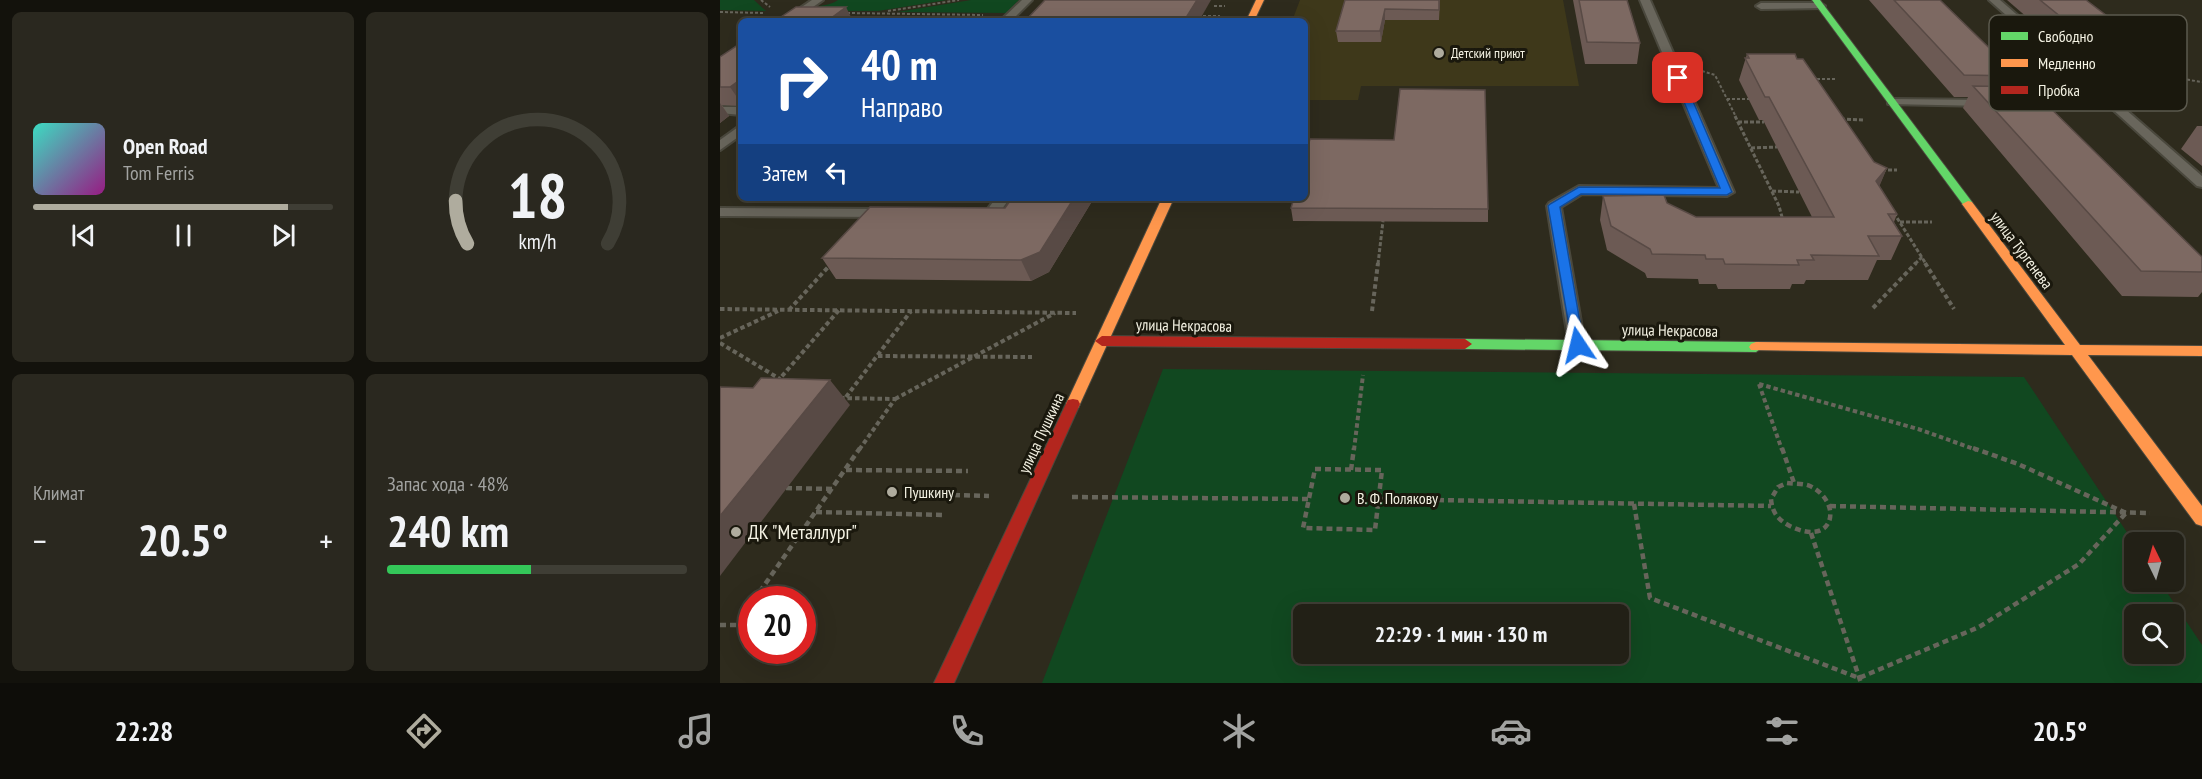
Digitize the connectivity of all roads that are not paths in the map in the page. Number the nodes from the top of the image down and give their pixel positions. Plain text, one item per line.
1 (818, 0) edge
2 (1027, 0) edge
3 (1260, 0) edge
4 (1645, 0) edge
5 (1994, 0) edge
6 (1818, 3) edge
7 (1761, 6) dead end
8 (2011, 15) edge
9 (790, 18) edge
10 (1009, 18) edge
11 (1252, 18) edge
12 (1989, 53) edge
13 (1989, 61) edge
14 (1892, 102) junction
15 (1989, 103) edge
16 (720, 110) edge
17 (738, 111) edge
18 (2040, 111) edge
19 (2118, 111) edge
20 (2046, 117) edge
21 (738, 131) edge
22 (720, 146) edge
23 (2202, 183) edge
24 (1001, 201) edge
25 (1167, 201) edge
26 (720, 212) edge
27 (900, 213) edge
28 (957, 213) edge
29 (1102, 341) junction
30 (1578, 345) junction
31 (2076, 350) junction
32 (2202, 351) edge
33 (2202, 519) edge
34 (944, 683) edge

1 - 9 lane
2 - 10 lane
3 - 11 street
4 - 30 lane
5 - 8 lane
6 - 7 lane
6 - 14 street, улица Тургенева
12 - 13 lane
14 - 15 lane
14 - 31 street, улица Тургенева
16 - 17 lane
18 - 20 lane
19 - 23 lane
21 - 22 lane
24 - 28 lane
25 - 29 street, улица Пушкина
26 - 27 lane
29 - 30 street, улица Некрасова
29 - 34 street, улица Пушкина
30 - 31 street, улица Некрасова
31 - 32 street, улица Некрасова
31 - 33 street, улица Тургенева

